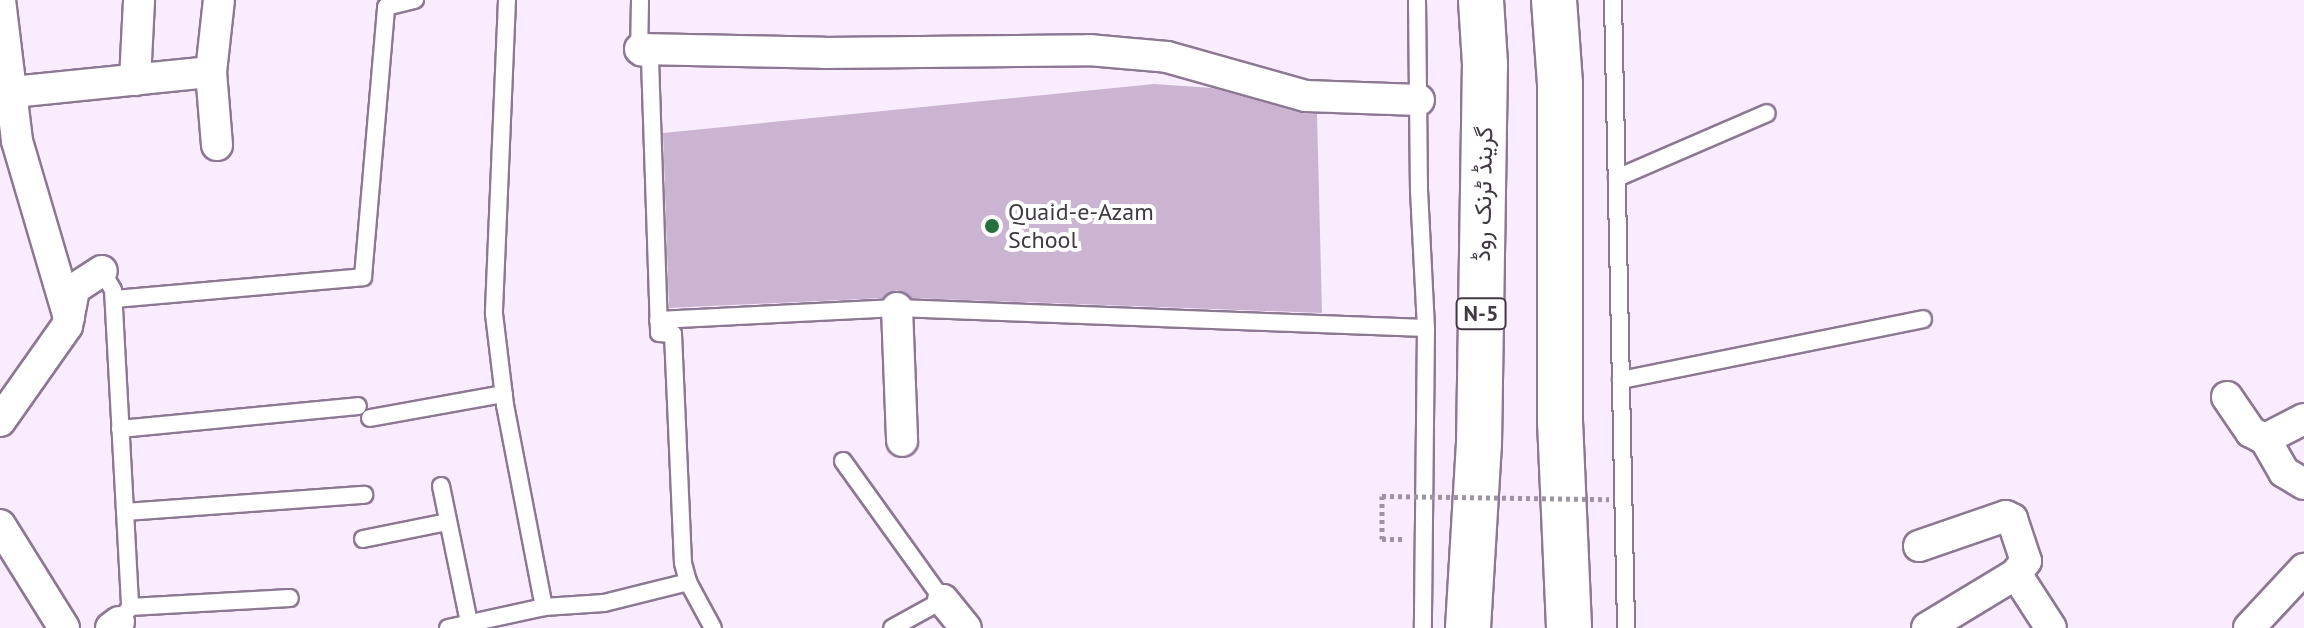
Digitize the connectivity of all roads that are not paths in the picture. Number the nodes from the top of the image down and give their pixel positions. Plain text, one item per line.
1 (0, 0) edge
2 (139, 0) edge
3 (219, 0) edge
4 (415, 0) edge
5 (507, 0) edge
6 (640, 0) edge
7 (1417, 0) edge
8 (1481, 0) edge
9 (1554, 0) edge
10 (1613, 0) edge
11 (640, 49) junction
12 (211, 72) junction
13 (135, 80) junction
14 (13, 92) junction
15 (1419, 100) junction
16 (1767, 113) dead end
17 (217, 145) dead end
18 (9, 146) edge
19 (1617, 178) junction
20 (102, 271) joint
21 (114, 299) junction
22 (897, 308) junction
23 (69, 318) junction
24 (1923, 319) dead end
25 (658, 320) junction
26 (1426, 328) junction
27 (1621, 380) junction
28 (504, 394) junction
29 (2227, 397) dead end
30 (4, 401) edge
31 (2304, 419) edge
32 (1560, 421) junction
33 (120, 429) junction
34 (2265, 439) junction
35 (902, 441) dead end
36 (1479, 444) junction
37 (843, 461) dead end
38 (2304, 484) edge
39 (441, 486) dead end
40 (364, 495) dead end
41 (125, 512) junction
42 (447, 522) junction
43 (3, 535) edge
44 (363, 539) dead end
45 (1919, 546) dead end
46 (2304, 569) edge
47 (2016, 574) junction
48 (688, 582) junction
49 (290, 598) dead end
50 (943, 600) junction
51 (544, 607) junction
52 (120, 621) edge
53 (457, 626) edge
54 (1937, 626) edge
55 (64, 628) edge
56 (713, 628) edge
57 (892, 628) edge
58 (966, 628) edge
59 (1423, 628) edge
60 (1468, 628) edge
61 (1486, 628) edge
62 (1556, 628) edge
63 (1569, 628) edge
64 (1626, 628) edge
65 (2051, 628) edge
66 (2249, 628) edge

1 - 14 street
2 - 13 street
3 - 12 street
4 - 21 lane
5 - 28 lane
6 - 11 lane
7 - 15 lane
8 - 36 highway, گرینڈ ٹرنک روڈ / N-5
9 - 32 highway
10 - 19 lane
11 - 15 street
11 - 25 lane
12 - 13 street
12 - 17 street
13 - 14 street
14 - 18 street
15 - 26 lane
16 - 19 lane
18 - 23 street
19 - 27 lane
20 - 21 lane
20 - 23 street
21 - 33 lane
22 - 25 lane
22 - 26 lane
22 - 35 street
23 - 30 street
24 - 27 lane
25 - 48 lane
26 - 59 lane
27 - 64 lane
28 - 33 lane
28 - 51 lane
29 - 34 street
31 - 34 street
32 - 62 highway
32 - 63 highway
33 - 41 lane
34 - 38 street
36 - 60 highway, گرینڈ ٹرنک روڈ / N-5
36 - 61 highway
37 - 50 lane
39 - 42 lane
40 - 41 lane
41 - 52 lane
42 - 44 lane
42 - 53 lane
43 - 55 street
45 - 47 street
46 - 66 street
47 - 54 street
47 - 65 street
48 - 51 lane
48 - 56 lane
49 - 52 lane
50 - 57 lane
50 - 58 street
51 - 53 lane

